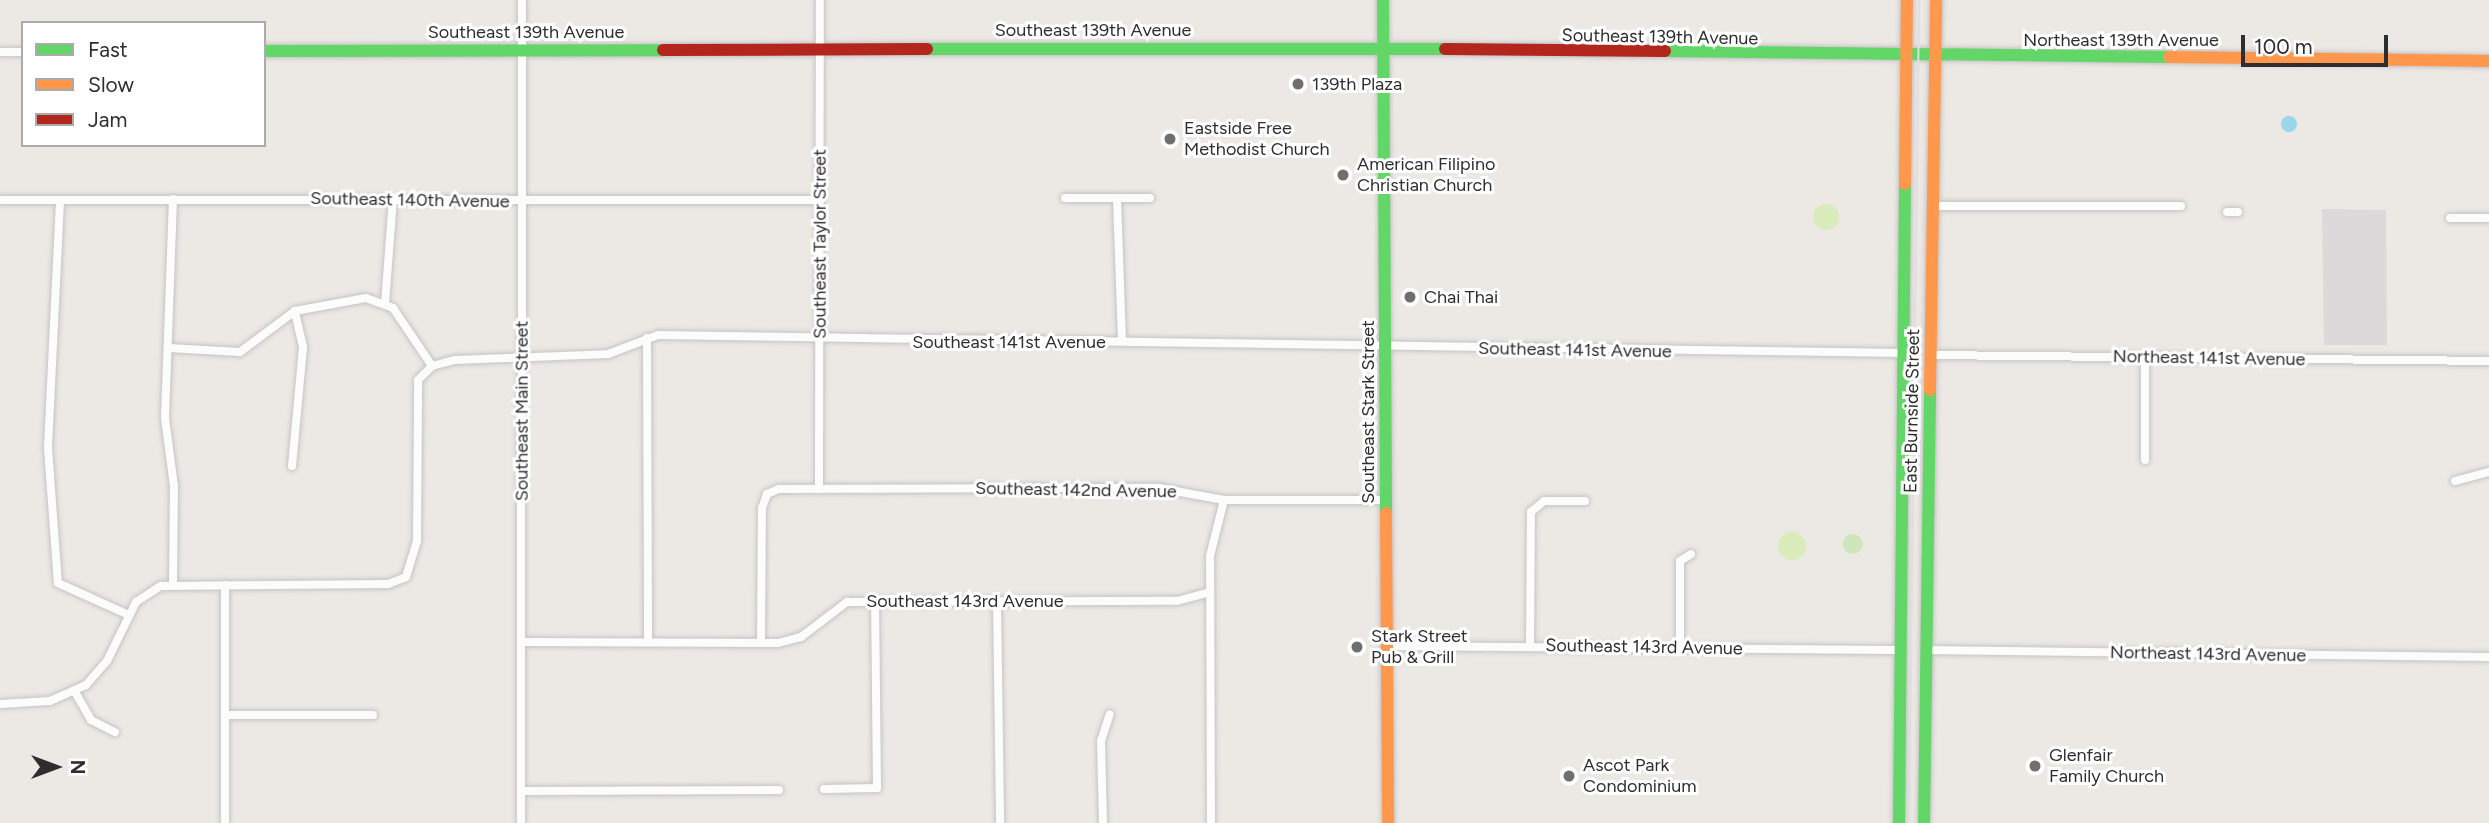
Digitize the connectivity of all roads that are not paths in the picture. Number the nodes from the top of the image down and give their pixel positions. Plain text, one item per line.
1 (522, 0) edge
2 (820, 0) edge
3 (1383, 0) edge
4 (1907, 0) edge
5 (1936, 0) edge
6 (820, 48) junction
7 (523, 49) junction
8 (1383, 49) junction
9 (266, 51) edge
10 (0, 52) edge
11 (21, 52) edge
12 (1906, 57) junction
13 (1921, 57) joint
14 (1936, 57) junction
15 (2489, 61) edge
16 (1065, 198) dead end
17 (1117, 198) junction
18 (1150, 198) dead end
19 (173, 199) junction
20 (393, 199) junction
21 (0, 200) edge
22 (820, 200) junction
23 (61, 201) junction
24 (522, 201) junction
25 (1934, 206) junction
26 (2181, 206) dead end
27 (2227, 212) dead end
28 (2238, 212) dead end
29 (2451, 218) dead end
30 (2489, 218) edge
31 (385, 303) junction
32 (295, 311) junction
33 (647, 338) junction
34 (820, 339) junction
35 (1122, 341) junction
36 (1385, 345) junction
37 (169, 348) junction
38 (1905, 353) junction
39 (522, 355) junction
40 (1930, 355) junction
41 (2145, 358) junction
42 (2489, 361) edge
43 (432, 366) junction
44 (2145, 460) dead end
45 (292, 466) dead end
46 (2489, 472) edge
47 (2455, 481) dead end
48 (819, 489) junction
49 (1224, 500) junction
50 (1385, 500) junction
51 (1586, 501) dead end
52 (1691, 554) dead end
53 (173, 584) junction
54 (225, 585) junction
55 (1210, 592) junction
56 (875, 601) junction
57 (997, 601) junction
58 (129, 615) junction
59 (648, 640) junction
60 (522, 642) junction
61 (761, 643) junction
62 (1386, 646) junction
63 (1530, 646) junction
64 (1680, 647) junction
65 (1901, 650) junction
66 (1926, 650) junction
67 (2489, 657) edge
68 (75, 692) junction
69 (0, 704) edge
70 (1110, 714) dead end
71 (226, 715) junction
72 (373, 715) dead end
73 (115, 732) dead end
74 (824, 789) dead end
75 (779, 790) dead end
76 (521, 791) junction
77 (225, 823) edge
78 (521, 823) edge
79 (1000, 823) edge
80 (1103, 823) edge
81 (1211, 823) edge
82 (1388, 823) edge
83 (1899, 823) edge
84 (1924, 823) edge

1 - 7 street, Southeast Main Street
2 - 6 street, Southeast Taylor Street
3 - 8 street, Southeast Stark Street
4 - 12 street, East Burnside Street
5 - 14 street, East Burnside Street
6 - 7 street, Southeast 139th Avenue
6 - 8 street, Southeast 139th Avenue
6 - 22 street, Southeast Taylor Street
7 - 9 street, Southeast 139th Avenue
7 - 24 street, Southeast Main Street
8 - 12 street, Southeast 139th Avenue
8 - 36 street, Southeast Stark Street
10 - 11 street
12 - 13 street, Southeast 139th Avenue
12 - 38 street, East Burnside Street
13 - 14 street, Northeast 139th Avenue
14 - 15 street, Northeast 139th Avenue
14 - 25 street, East Burnside Street
16 - 17 street
17 - 18 street
17 - 35 street
19 - 20 street, Southeast 140th Avenue
19 - 23 street, Southeast 140th Avenue
19 - 37 street
20 - 24 street, Southeast 140th Avenue
20 - 31 street
21 - 23 street, Southeast 140th Avenue
22 - 24 street, Southeast 140th Avenue
22 - 34 street, Southeast Taylor Street
23 - 58 street
24 - 39 street, Southeast Main Street
25 - 26 street
25 - 40 street, East Burnside Street
27 - 28 street
29 - 30 street
31 - 32 street
31 - 43 street
32 - 37 street
32 - 45 street
33 - 34 street, Southeast 141st Avenue
33 - 39 street, Southeast 141st Avenue
33 - 59 street
34 - 35 street, Southeast 141st Avenue
34 - 48 street, Southeast Taylor Street
35 - 36 street, Southeast 141st Avenue
36 - 38 street, Southeast 141st Avenue
36 - 50 street, Southeast Stark Street
37 - 53 street
38 - 65 street, East Burnside Street
39 - 43 street, Southeast 141st Avenue
39 - 60 street, Southeast Main Street
40 - 41 street, Northeast 141st Avenue
40 - 66 street, East Burnside Street
41 - 42 street, Northeast 141st Avenue
41 - 44 street
43 - 54 street
46 - 47 street
48 - 49 street, Southeast 142nd Avenue
48 - 61 street, Southeast 142nd Avenue
49 - 50 street, Southeast 142nd Avenue
49 - 55 street
50 - 62 street, Southeast Stark Street
51 - 63 street
52 - 64 street
53 - 54 street
53 - 58 street
54 - 71 street
55 - 57 street, Southeast 143rd Avenue
55 - 81 street
56 - 57 street, Southeast 143rd Avenue
56 - 61 street, Southeast 143rd Avenue
56 - 74 street
57 - 79 street
58 - 68 street
59 - 60 street, Southeast 143rd Avenue
59 - 61 street, Southeast 143rd Avenue
60 - 76 street, Southeast Main Street
62 - 63 street, Southeast 143rd Avenue
62 - 82 street, Southeast Stark Street
63 - 64 street, Southeast 143rd Avenue
64 - 65 street, Southeast 143rd Avenue
65 - 83 street, East Burnside Street
66 - 67 street, Northeast 143rd Avenue
66 - 84 street, East Burnside Street
68 - 69 street
68 - 73 street
70 - 80 street
71 - 72 street
71 - 77 street
75 - 76 street
76 - 78 street, Southeast Main Street

